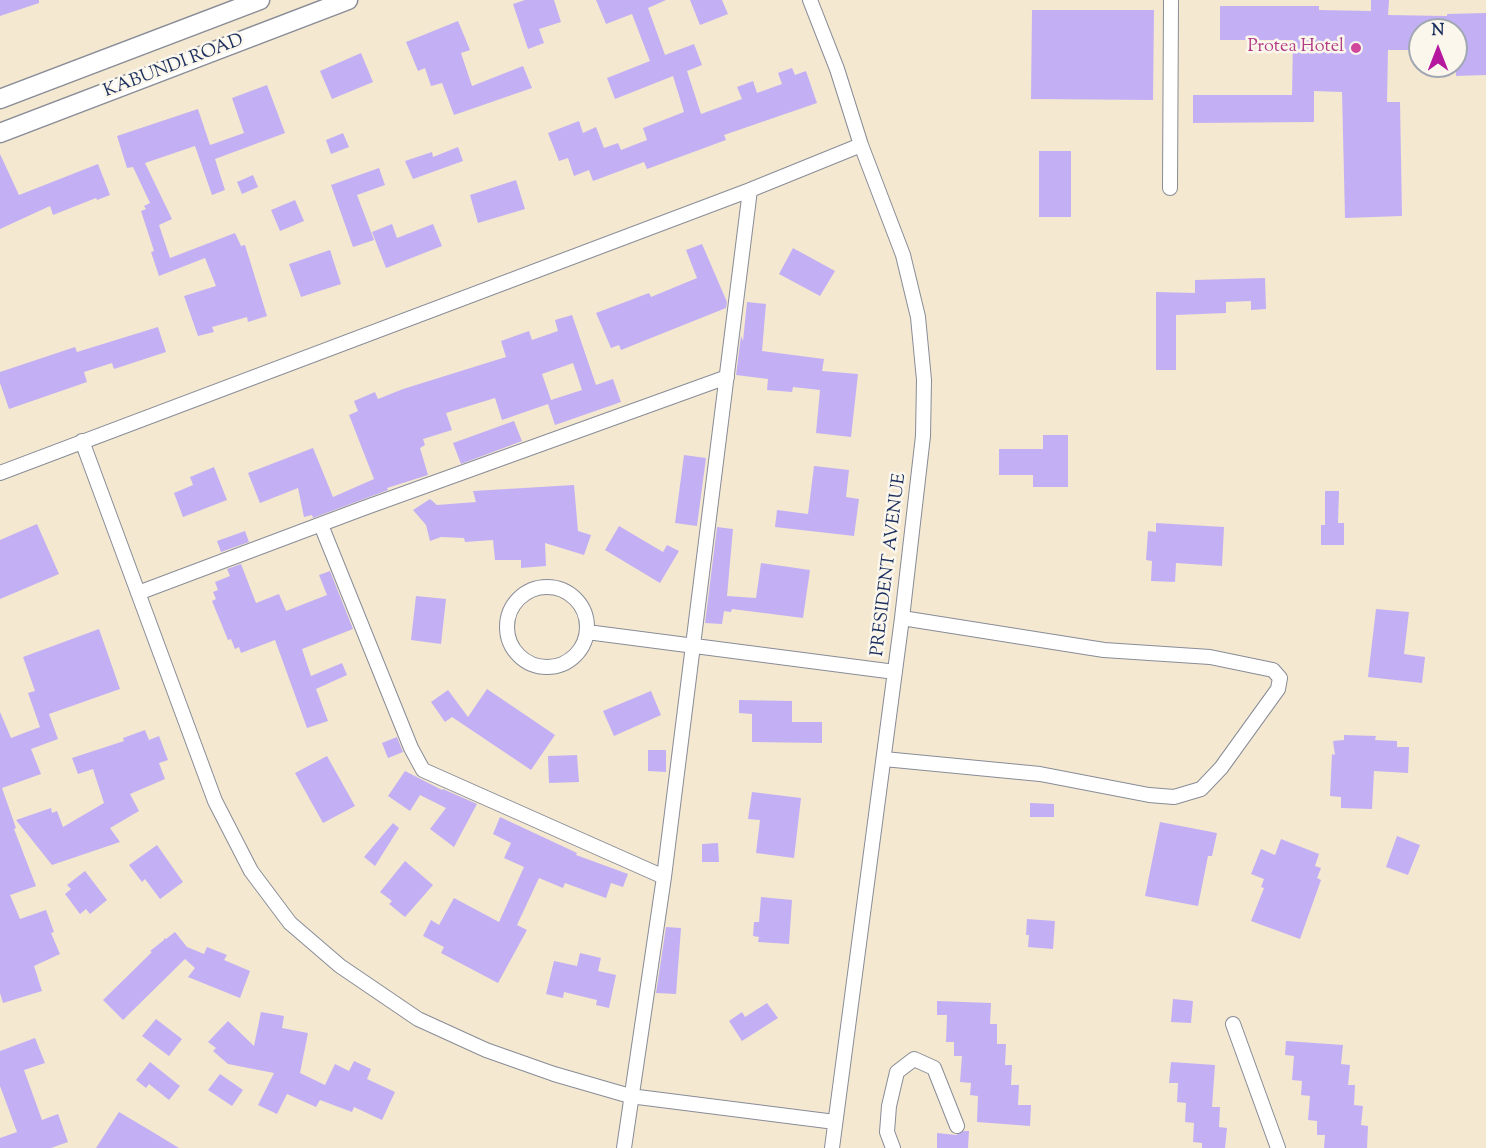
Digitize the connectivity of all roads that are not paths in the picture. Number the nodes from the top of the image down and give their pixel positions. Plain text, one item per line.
1 (260, 0) edge
2 (810, 0) edge
3 (1171, 0) edge
4 (341, 1) edge
5 (238, 8) junction
6 (160, 38) junction
7 (250, 38) junction
8 (172, 68) junction
9 (70, 72) junction
10 (0, 99) edge
11 (82, 102) junction
12 (0, 133) edge
13 (861, 145) junction
14 (1170, 189) dead end
15 (750, 190) junction
16 (727, 377) junction
17 (82, 441) junction
18 (0, 472) edge
19 (321, 525) junction
20 (138, 593) junction
21 (902, 618) junction
22 (587, 632) junction
23 (693, 644) junction
24 (895, 672) junction
25 (884, 759) junction
26 (664, 877) junction
27 (1233, 1024) dead end
28 (630, 1096) junction
29 (835, 1122) junction
30 (957, 1125) dead end
31 (624, 1148) edge
32 (832, 1148) edge
33 (893, 1148) edge
34 (1278, 1148) edge

1 - 5 street, KABUNDI ROAD
2 - 13 street, PRESIDENT AVENUE
3 - 14 street
4 - 7 street, KABUNDI ROAD
5 - 6 street, KABUNDI ROAD
5 - 7 street
6 - 8 street
6 - 9 street, KABUNDI ROAD
7 - 8 street, KABUNDI ROAD
8 - 11 street, KABUNDI ROAD
9 - 10 street, KABUNDI ROAD
9 - 11 street
11 - 12 street, KABUNDI ROAD
13 - 15 street
13 - 21 street, PRESIDENT AVENUE
15 - 16 street
15 - 17 street
16 - 19 street
16 - 23 street
17 - 18 street
17 - 20 street
19 - 20 street
19 - 26 street
20 - 28 street
21 - 24 street, PRESIDENT AVENUE
21 - 25 street
22 - 22 street
22 - 23 street
23 - 24 street
23 - 26 street
24 - 25 street, PRESIDENT AVENUE
25 - 29 street, PRESIDENT AVENUE
26 - 28 street
27 - 34 street
28 - 29 street
28 - 31 street
29 - 32 street, PRESIDENT AVENUE
30 - 33 street

